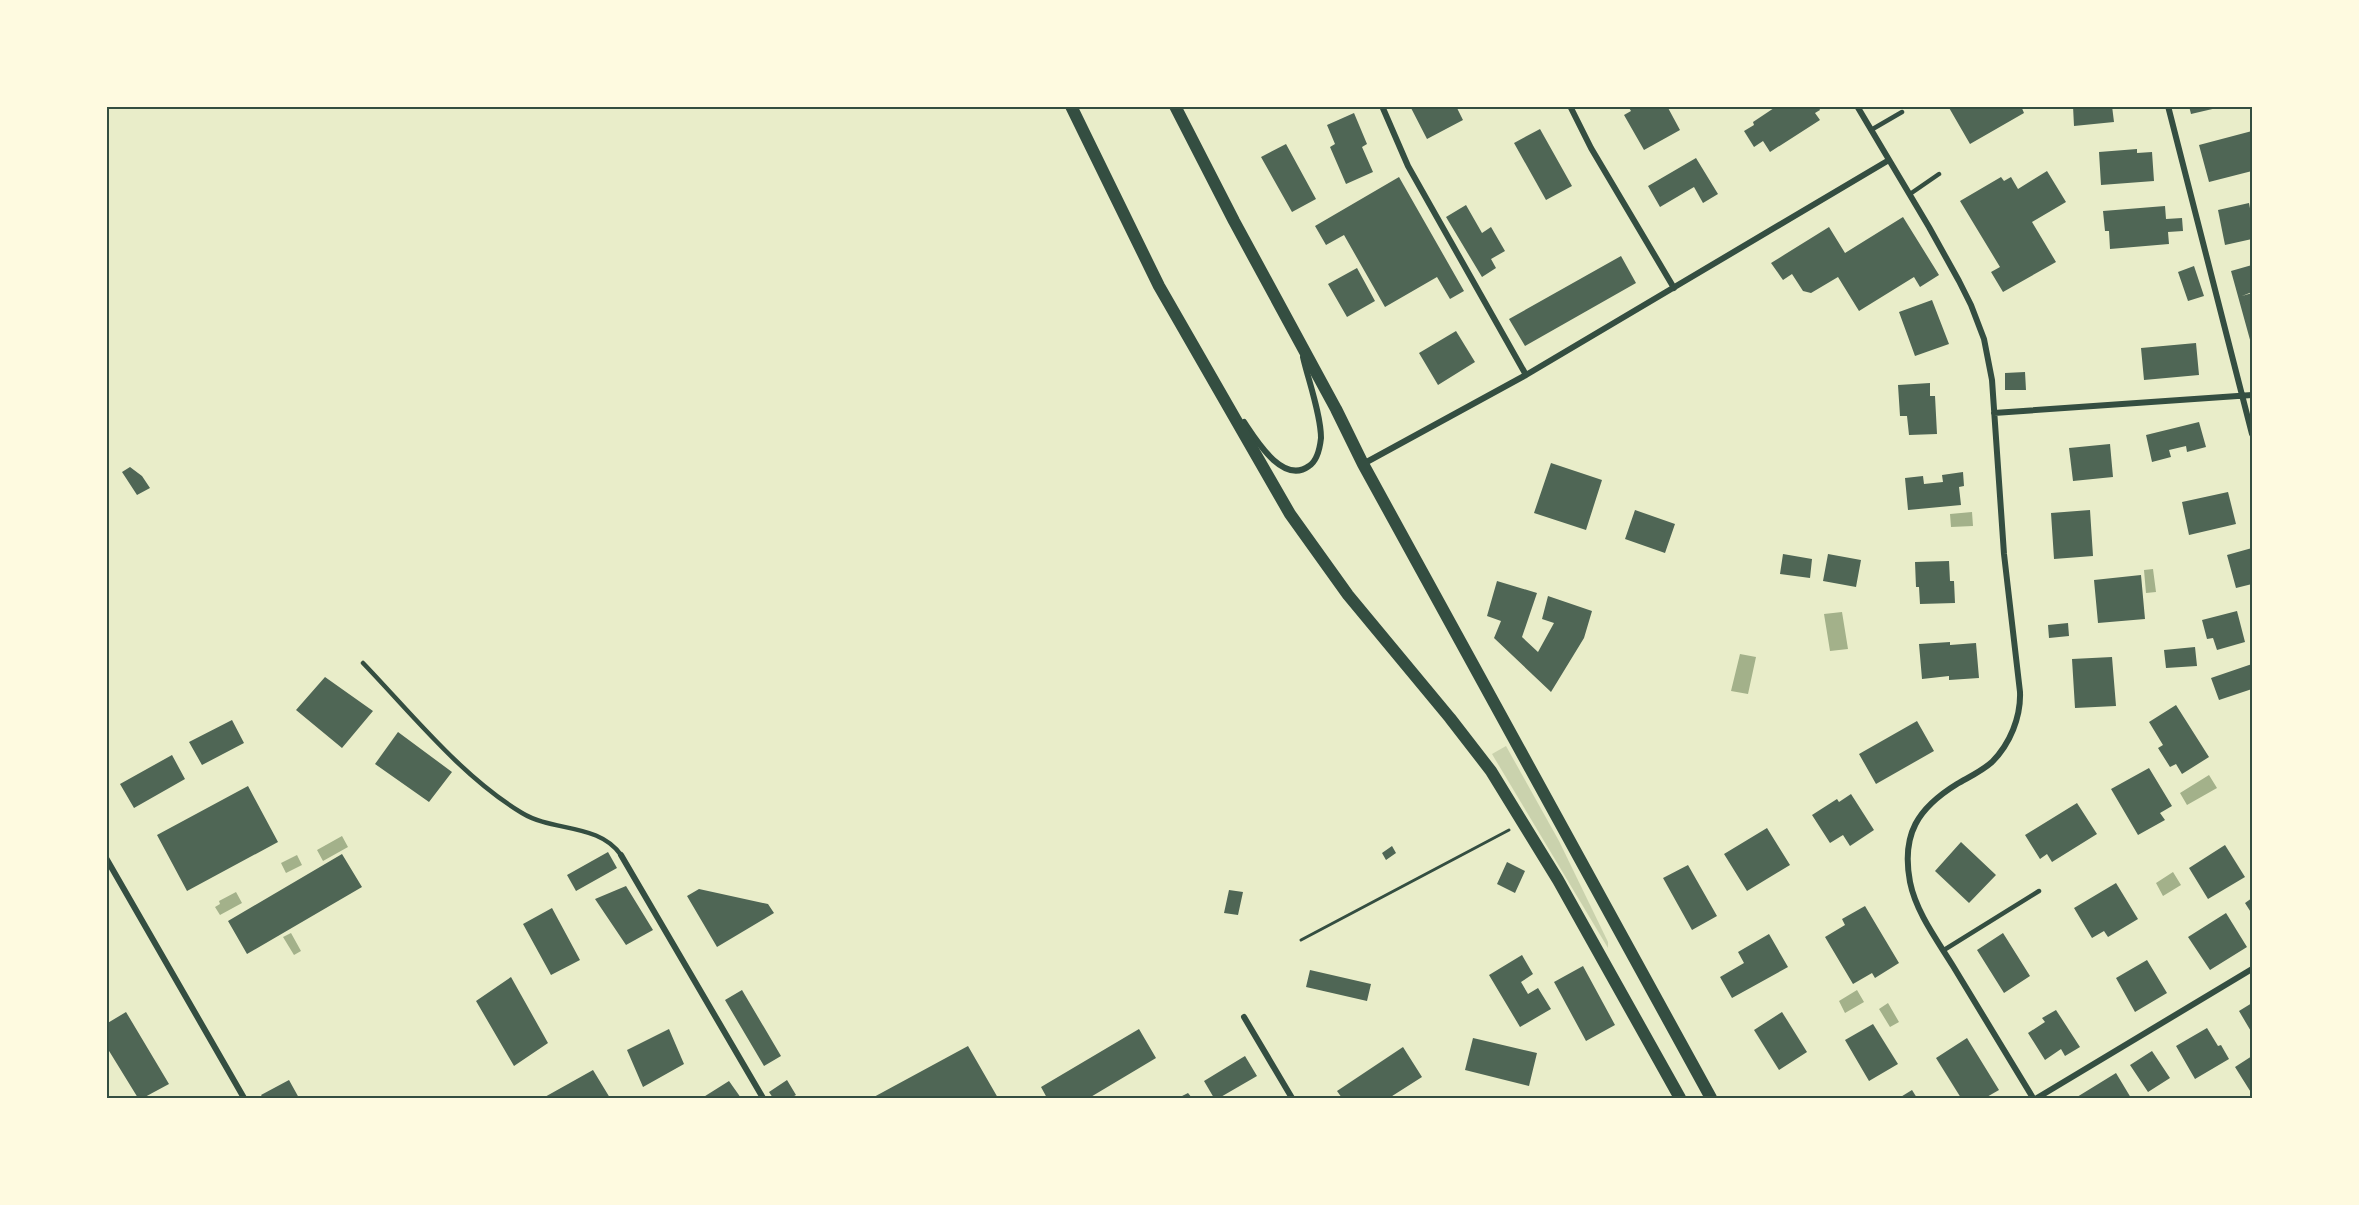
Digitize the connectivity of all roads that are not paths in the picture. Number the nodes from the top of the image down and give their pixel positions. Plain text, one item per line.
1 (1071, 106) edge
2 (1176, 106) edge
3 (1382, 106) edge
4 (1570, 106) edge
5 (2168, 106) edge
6 (1857, 108) edge
7 (1902, 112) dead end
8 (1871, 130) junction
9 (1889, 160) junction
10 (1939, 174) dead end
11 (1910, 194) junction
12 (1674, 288) junction
13 (1300, 343) junction
14 (1198, 355) junction
15 (1526, 375) junction
16 (2253, 395) edge
17 (2243, 396) junction
18 (1994, 413) junction
19 (2253, 434) edge
20 (1363, 464) junction
21 (363, 663) dead end
22 (621, 855) joint
23 (106, 858) edge
24 (2039, 891) dead end
25 (1944, 950) junction
26 (2253, 969) edge
27 (1244, 1017) dead end
28 (244, 1098) edge
29 (763, 1098) edge
30 (1292, 1098) edge
31 (1680, 1098) edge
32 (1711, 1098) edge
33 (2035, 1098) edge

1 - 14 main road
2 - 13 main road
3 - 15 street
4 - 12 street
5 - 17 street
6 - 8 street
7 - 8 lane
8 - 9 street
9 - 11 street
9 - 12 street
10 - 11 lane
11 - 18 street
12 - 15 street
13 - 14 street
13 - 20 main road
14 - 31 main road
15 - 20 street
16 - 17 street
17 - 18 street
17 - 19 street
18 - 25 street
20 - 32 main road
21 - 22 lane
22 - 29 street
23 - 28 street
24 - 25 lane
25 - 33 street
26 - 33 street
27 - 30 street

